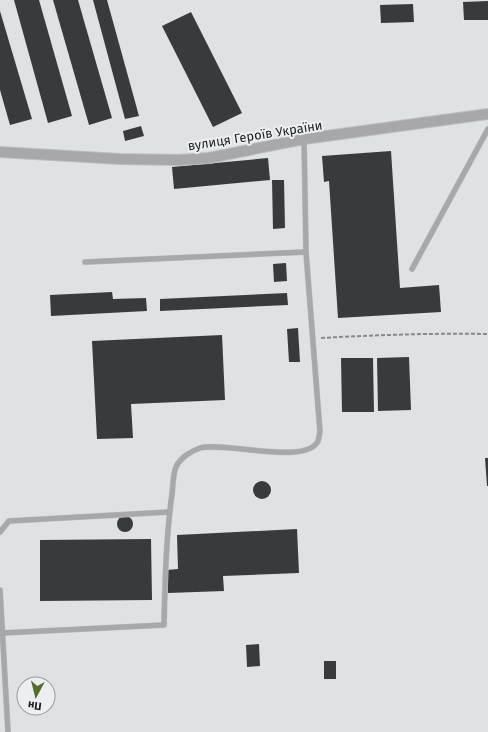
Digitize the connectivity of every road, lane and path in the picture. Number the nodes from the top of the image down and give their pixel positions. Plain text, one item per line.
1 (488, 114) edge
2 (488, 129) edge
3 (304, 139) junction
4 (0, 152) edge
5 (306, 252) junction
6 (85, 262) dead end
7 (412, 269) dead end
8 (488, 334) edge
9 (313, 339) junction
10 (170, 512) junction
11 (0, 532) edge
12 (0, 590) edge
13 (2, 633) junction
14 (8, 732) edge

1 - 3 street, вулиця Героїв України
2 - 7 lane
3 - 4 street, вулиця Героїв України
3 - 5 lane
5 - 6 lane
5 - 9 lane
8 - 9 path
9 - 10 lane
10 - 11 lane
10 - 13 lane
12 - 13 lane
13 - 14 lane

